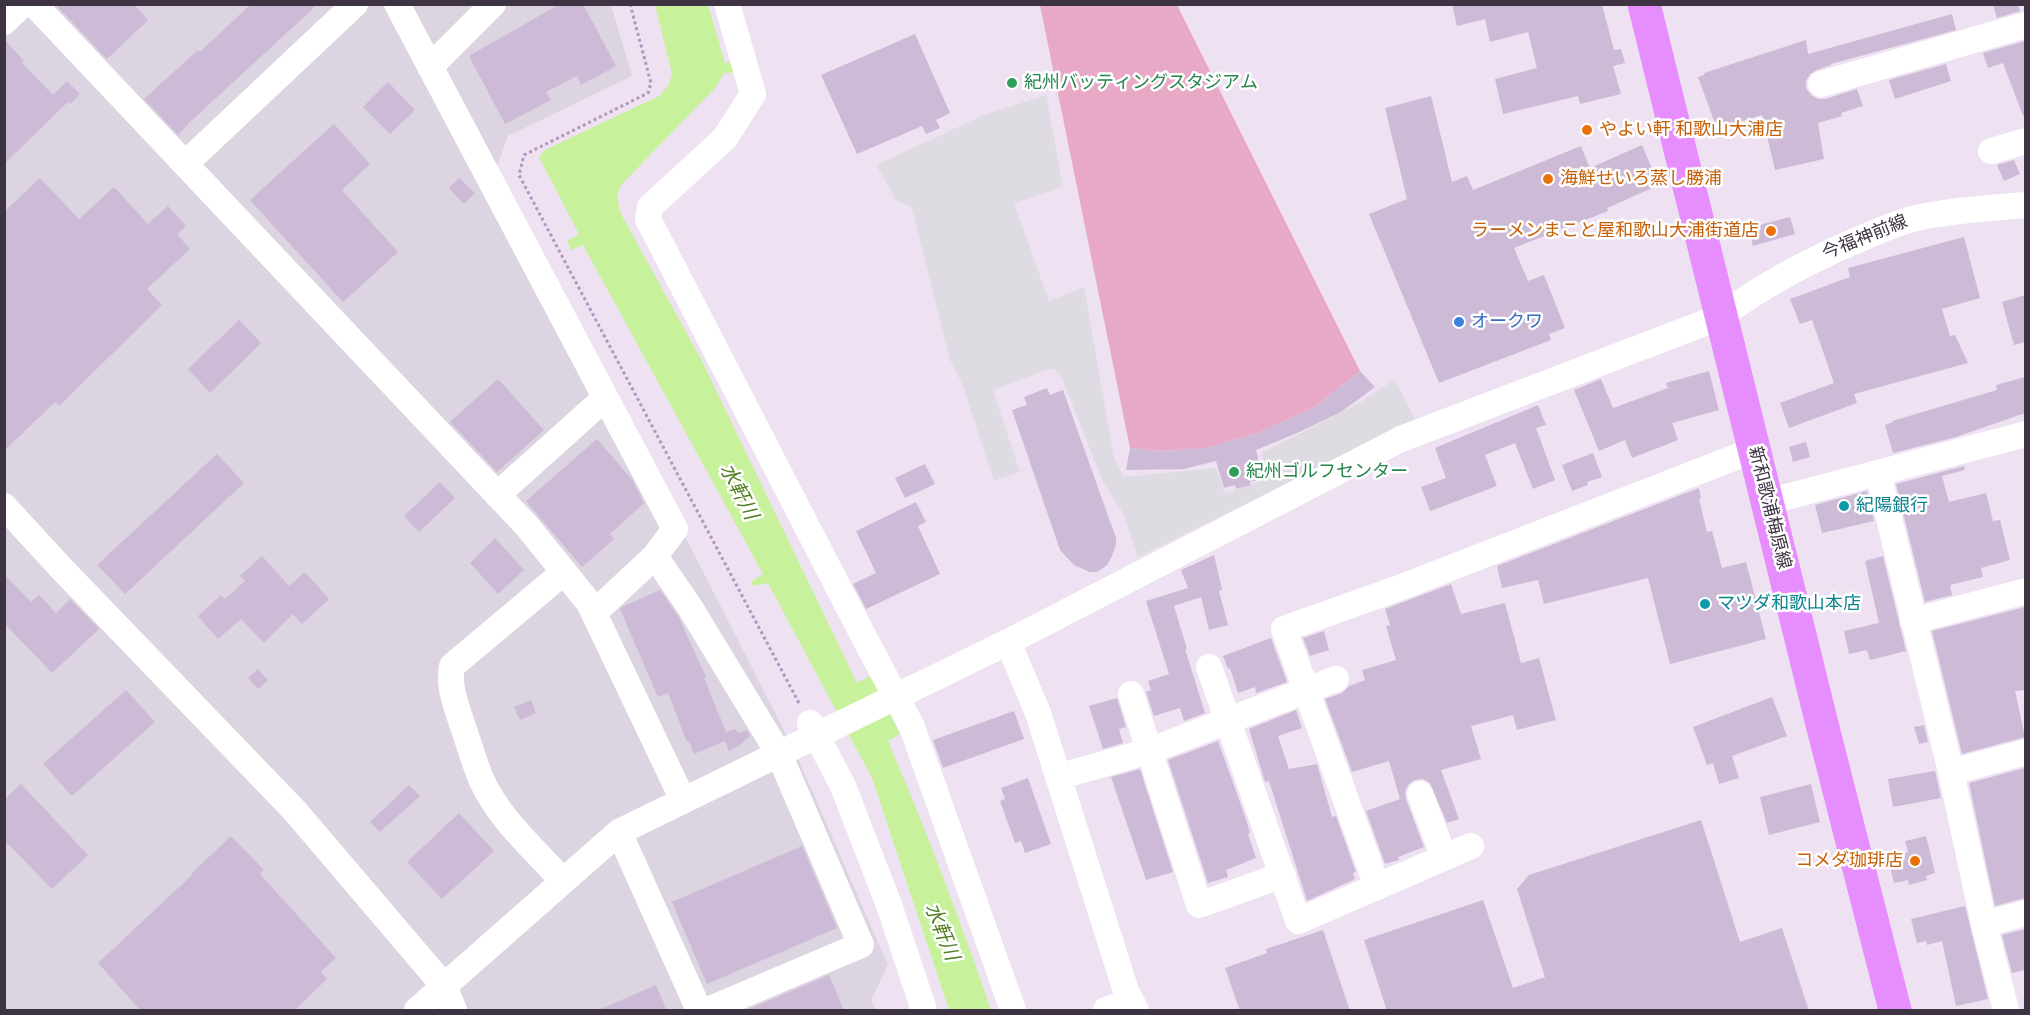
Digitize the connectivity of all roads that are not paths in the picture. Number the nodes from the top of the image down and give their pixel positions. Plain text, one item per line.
1 (23, 4) edge
2 (34, 4) edge
3 (355, 4) edge
4 (397, 4) edge
5 (493, 4) edge
6 (727, 4) edge
7 (1644, 4) edge
8 (4, 22) edge
9 (2025, 25) edge
10 (430, 67) junction
11 (1821, 84) dead end
12 (2025, 141) edge
13 (1991, 151) dead end
14 (185, 164) junction
15 (2025, 205) edge
16 (1720, 317) junction
17 (605, 398) junction
18 (2025, 434) edge
19 (1754, 450) junction
20 (1878, 473) junction
21 (497, 495) junction
22 (1767, 502) junction
23 (4, 506) edge
24 (655, 556) junction
25 (564, 572) junction
26 (2025, 591) edge
27 (594, 613) junction
28 (1913, 621) junction
29 (1008, 642) junction
30 (1209, 667) dead end
31 (1336, 679) dead end
32 (1306, 691) junction
33 (1131, 694) dead end
34 (890, 699) junction
35 (1228, 721) junction
36 (813, 729) junction
37 (1149, 751) junction
38 (2025, 752) edge
39 (779, 753) junction
40 (1951, 772) junction
41 (1058, 777) junction
42 (1420, 794) dead end
43 (683, 800) junction
44 (619, 832) junction
45 (1471, 846) dead end
46 (1444, 857) junction
47 (1283, 875) junction
48 (563, 881) junction
49 (1377, 886) junction
50 (2025, 913) edge
51 (1984, 924) junction
52 (444, 986) junction
53 (1134, 1006) edge
54 (417, 1011) edge
55 (454, 1011) edge
56 (699, 1011) edge
57 (708, 1011) edge
58 (924, 1011) edge
59 (1013, 1011) edge
60 (1106, 1011) edge
61 (1895, 1011) edge
62 (2007, 1011) edge

1 - 8 street
2 - 14 street
3 - 14 street
4 - 10 street
5 - 10 street
6 - 34 street
7 - 16 main road, 新和歌浦梅原線
9 - 11 street
10 - 17 street
12 - 13 street
14 - 21 street
15 - 16 street, 今福神前線
16 - 19 main road, 新和歌浦梅原線
16 - 29 street, 今福神前線
17 - 21 street
17 - 24 street
18 - 20 street
19 - 22 main road, 新和歌浦梅原線
19 - 32 street
20 - 22 street
20 - 28 street
21 - 25 street
22 - 61 main road, 新和歌浦梅原線
23 - 52 street
24 - 27 street
24 - 39 street
25 - 27 street
25 - 48 street
26 - 28 street
27 - 43 street
28 - 40 street
29 - 34 street, 今福神前線
29 - 41 street
30 - 35 street
31 - 32 street
32 - 35 street
32 - 49 street
33 - 37 street
34 - 36 street, 今福神前線
34 - 59 street
35 - 37 street
35 - 47 street
36 - 39 street, 今福神前線
36 - 58 street
37 - 41 street
37 - 47 street
38 - 40 street
39 - 43 street, 今福神前線
39 - 57 street
40 - 51 street
41 - 53 street
42 - 46 street
43 - 44 street, 今福神前線
44 - 48 street, 今福神前線
44 - 56 street
45 - 46 street
46 - 49 street
47 - 49 street
48 - 52 street, 今福神前線
50 - 51 street
51 - 62 street
52 - 54 street, 今福神前線
52 - 55 street
53 - 60 street

